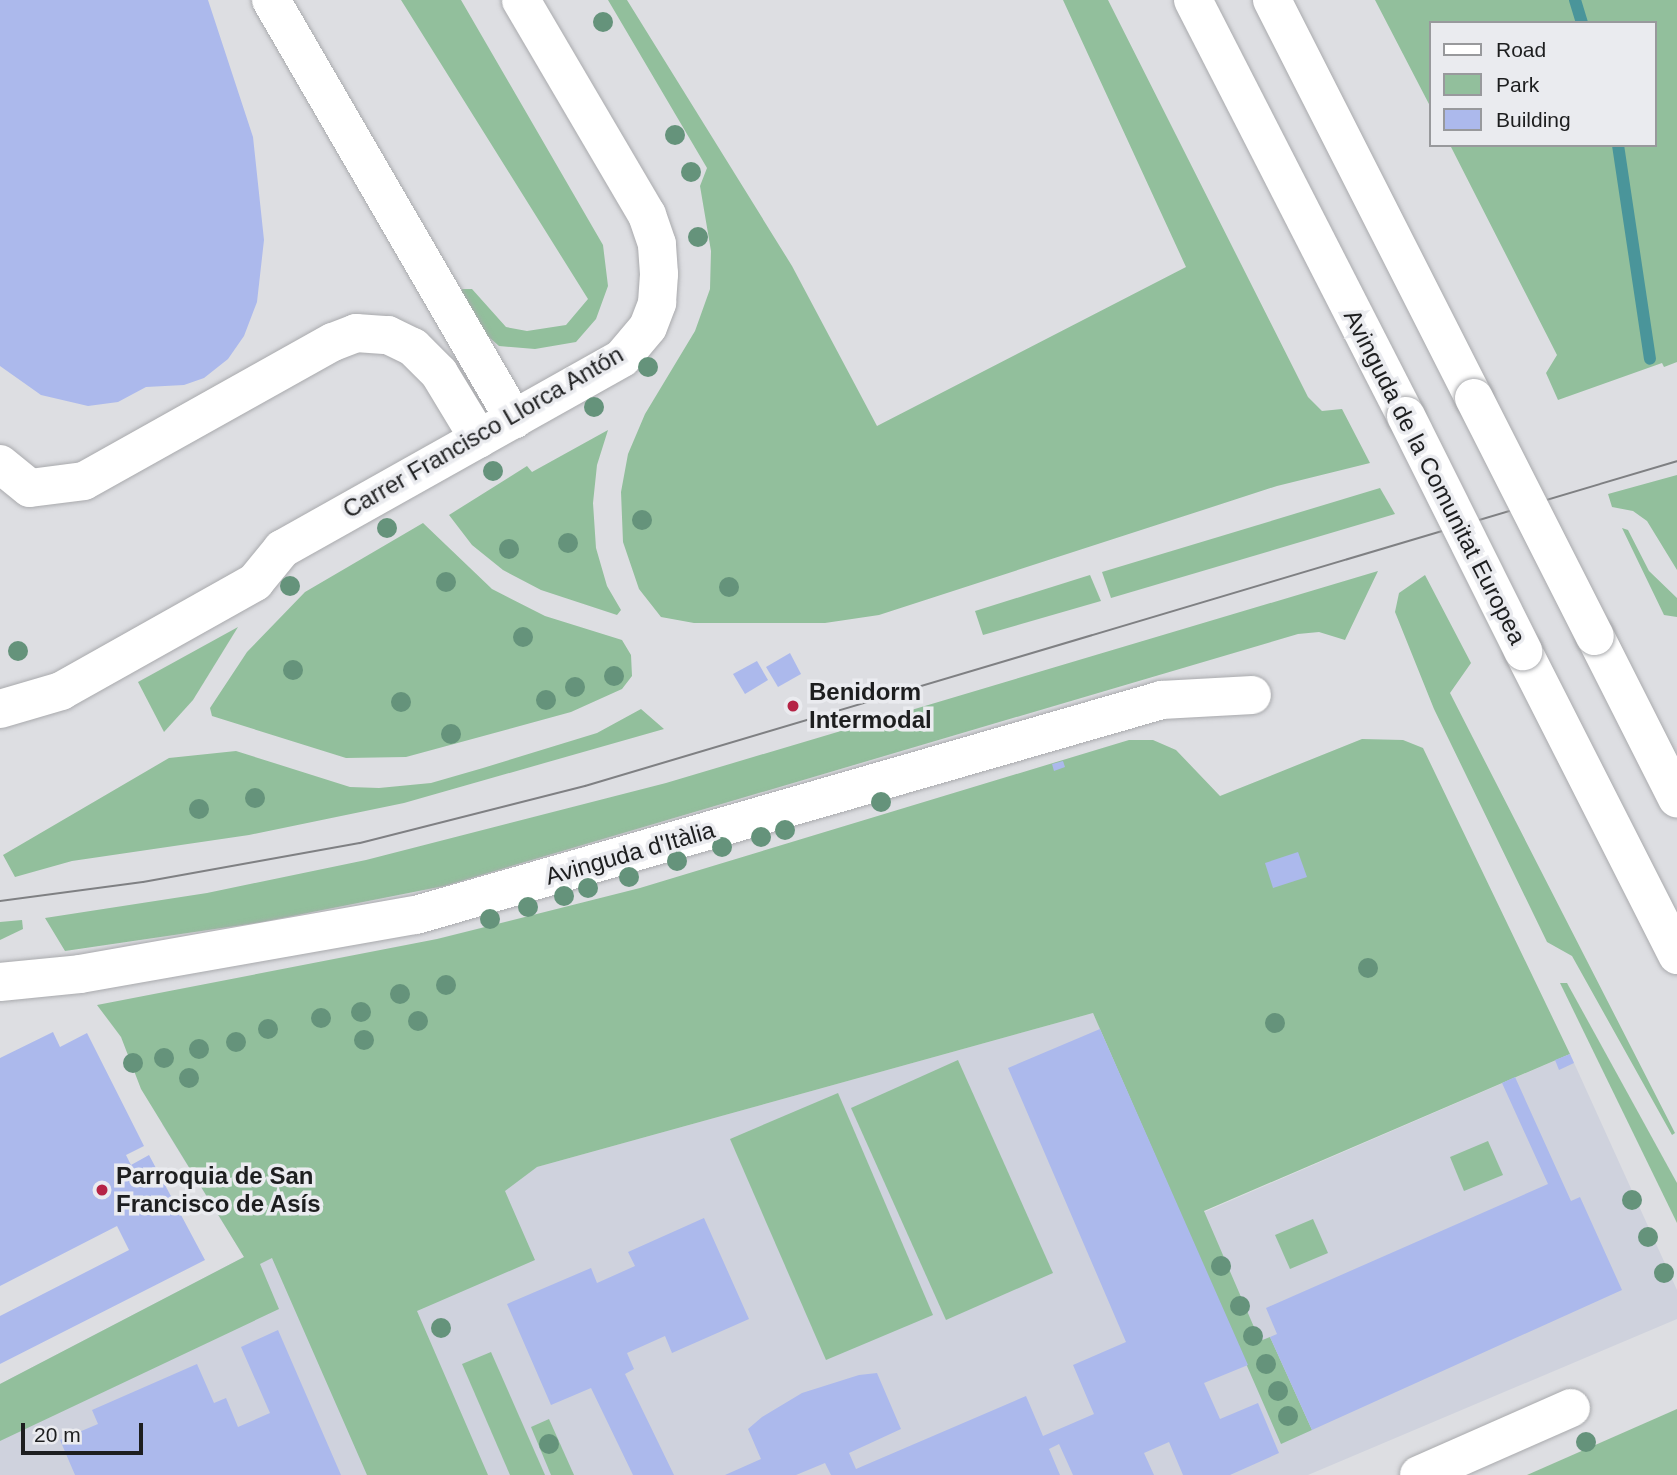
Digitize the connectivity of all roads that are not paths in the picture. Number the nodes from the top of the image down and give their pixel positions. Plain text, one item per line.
1 (271, 0) edge
2 (521, 0) edge
3 (1193, 0) edge
4 (1272, 0) edge
5 (514, 420) junction
6 (479, 439) junction
7 (0, 464) edge
8 (1252, 695) dead end
9 (0, 709) edge
10 (1677, 798) edge
11 (1677, 955) edge
12 (0, 982) edge
13 (1571, 1408) dead end
14 (1419, 1475) edge

1 - 5 street
2 - 5 street, Carrer Francisco Llorca Antón
3 - 11 street, Avinguda de la Comunitat Europea, bridge
4 - 10 street, bridge
5 - 6 street, Carrer Francisco Llorca Antón
6 - 7 street
6 - 9 street, Carrer Francisco Llorca Antón
8 - 12 street, Avinguda d'Itàlia
13 - 14 street

